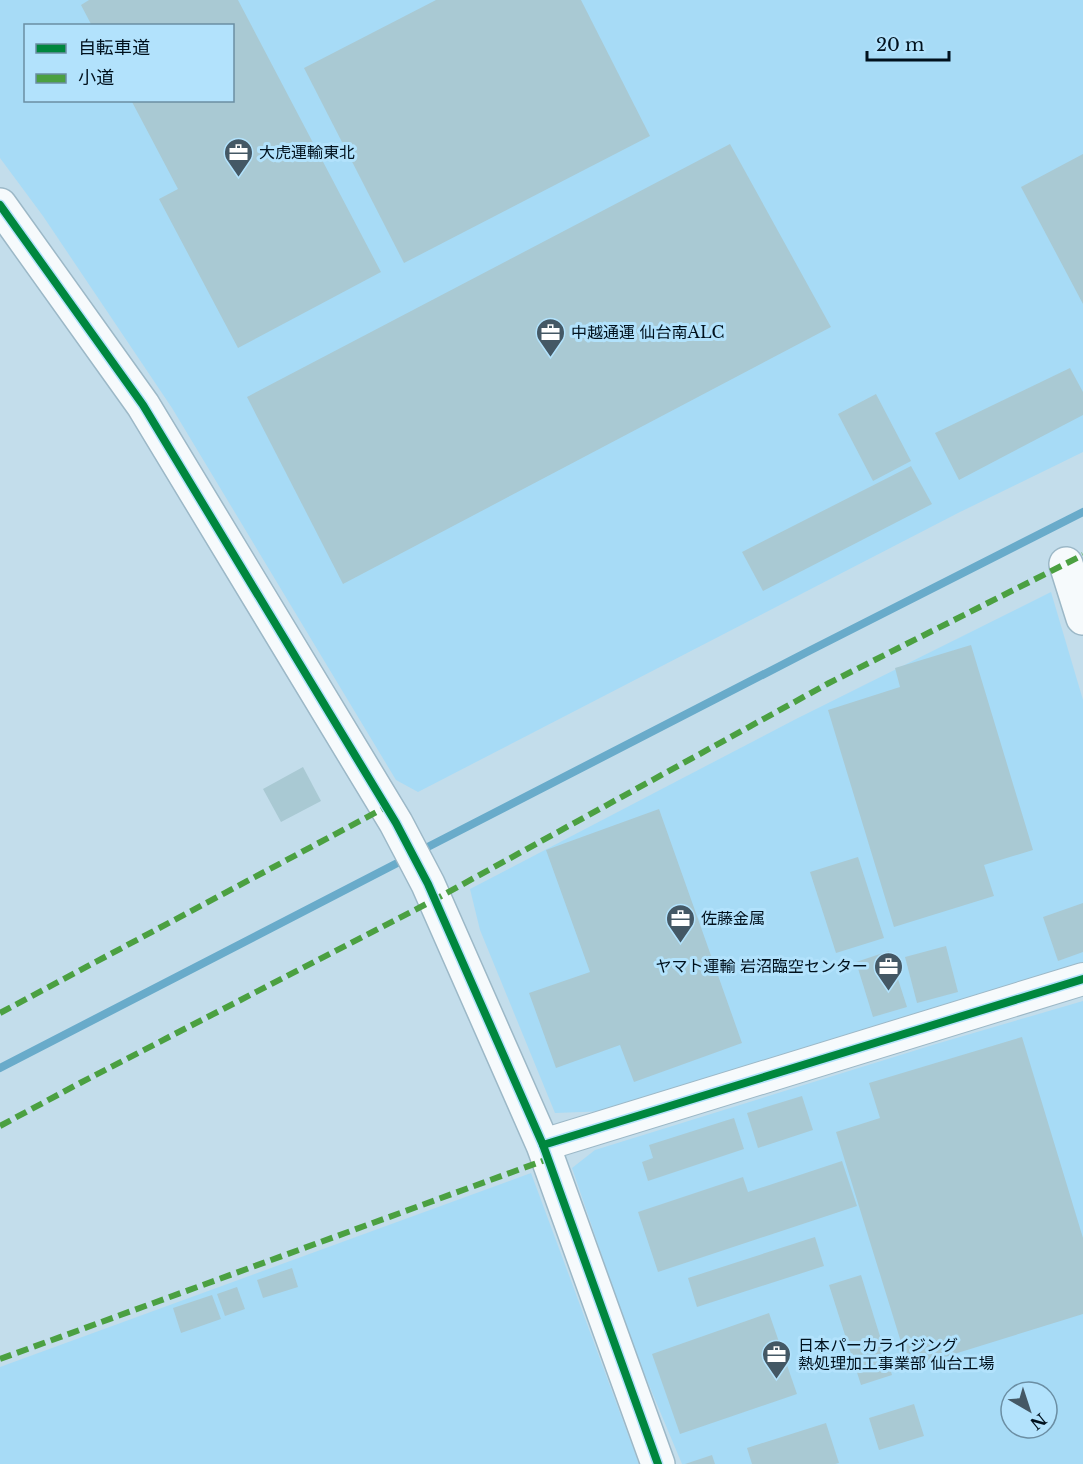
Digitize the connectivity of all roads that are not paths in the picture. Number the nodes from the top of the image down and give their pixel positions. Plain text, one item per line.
1 (0, 205) edge
2 (1066, 564) dead end
3 (1083, 618) edge
4 (1083, 979) edge
5 (543, 1145) junction
6 (658, 1464) edge

1 - 5 street
2 - 3 street
4 - 5 street
5 - 6 street

